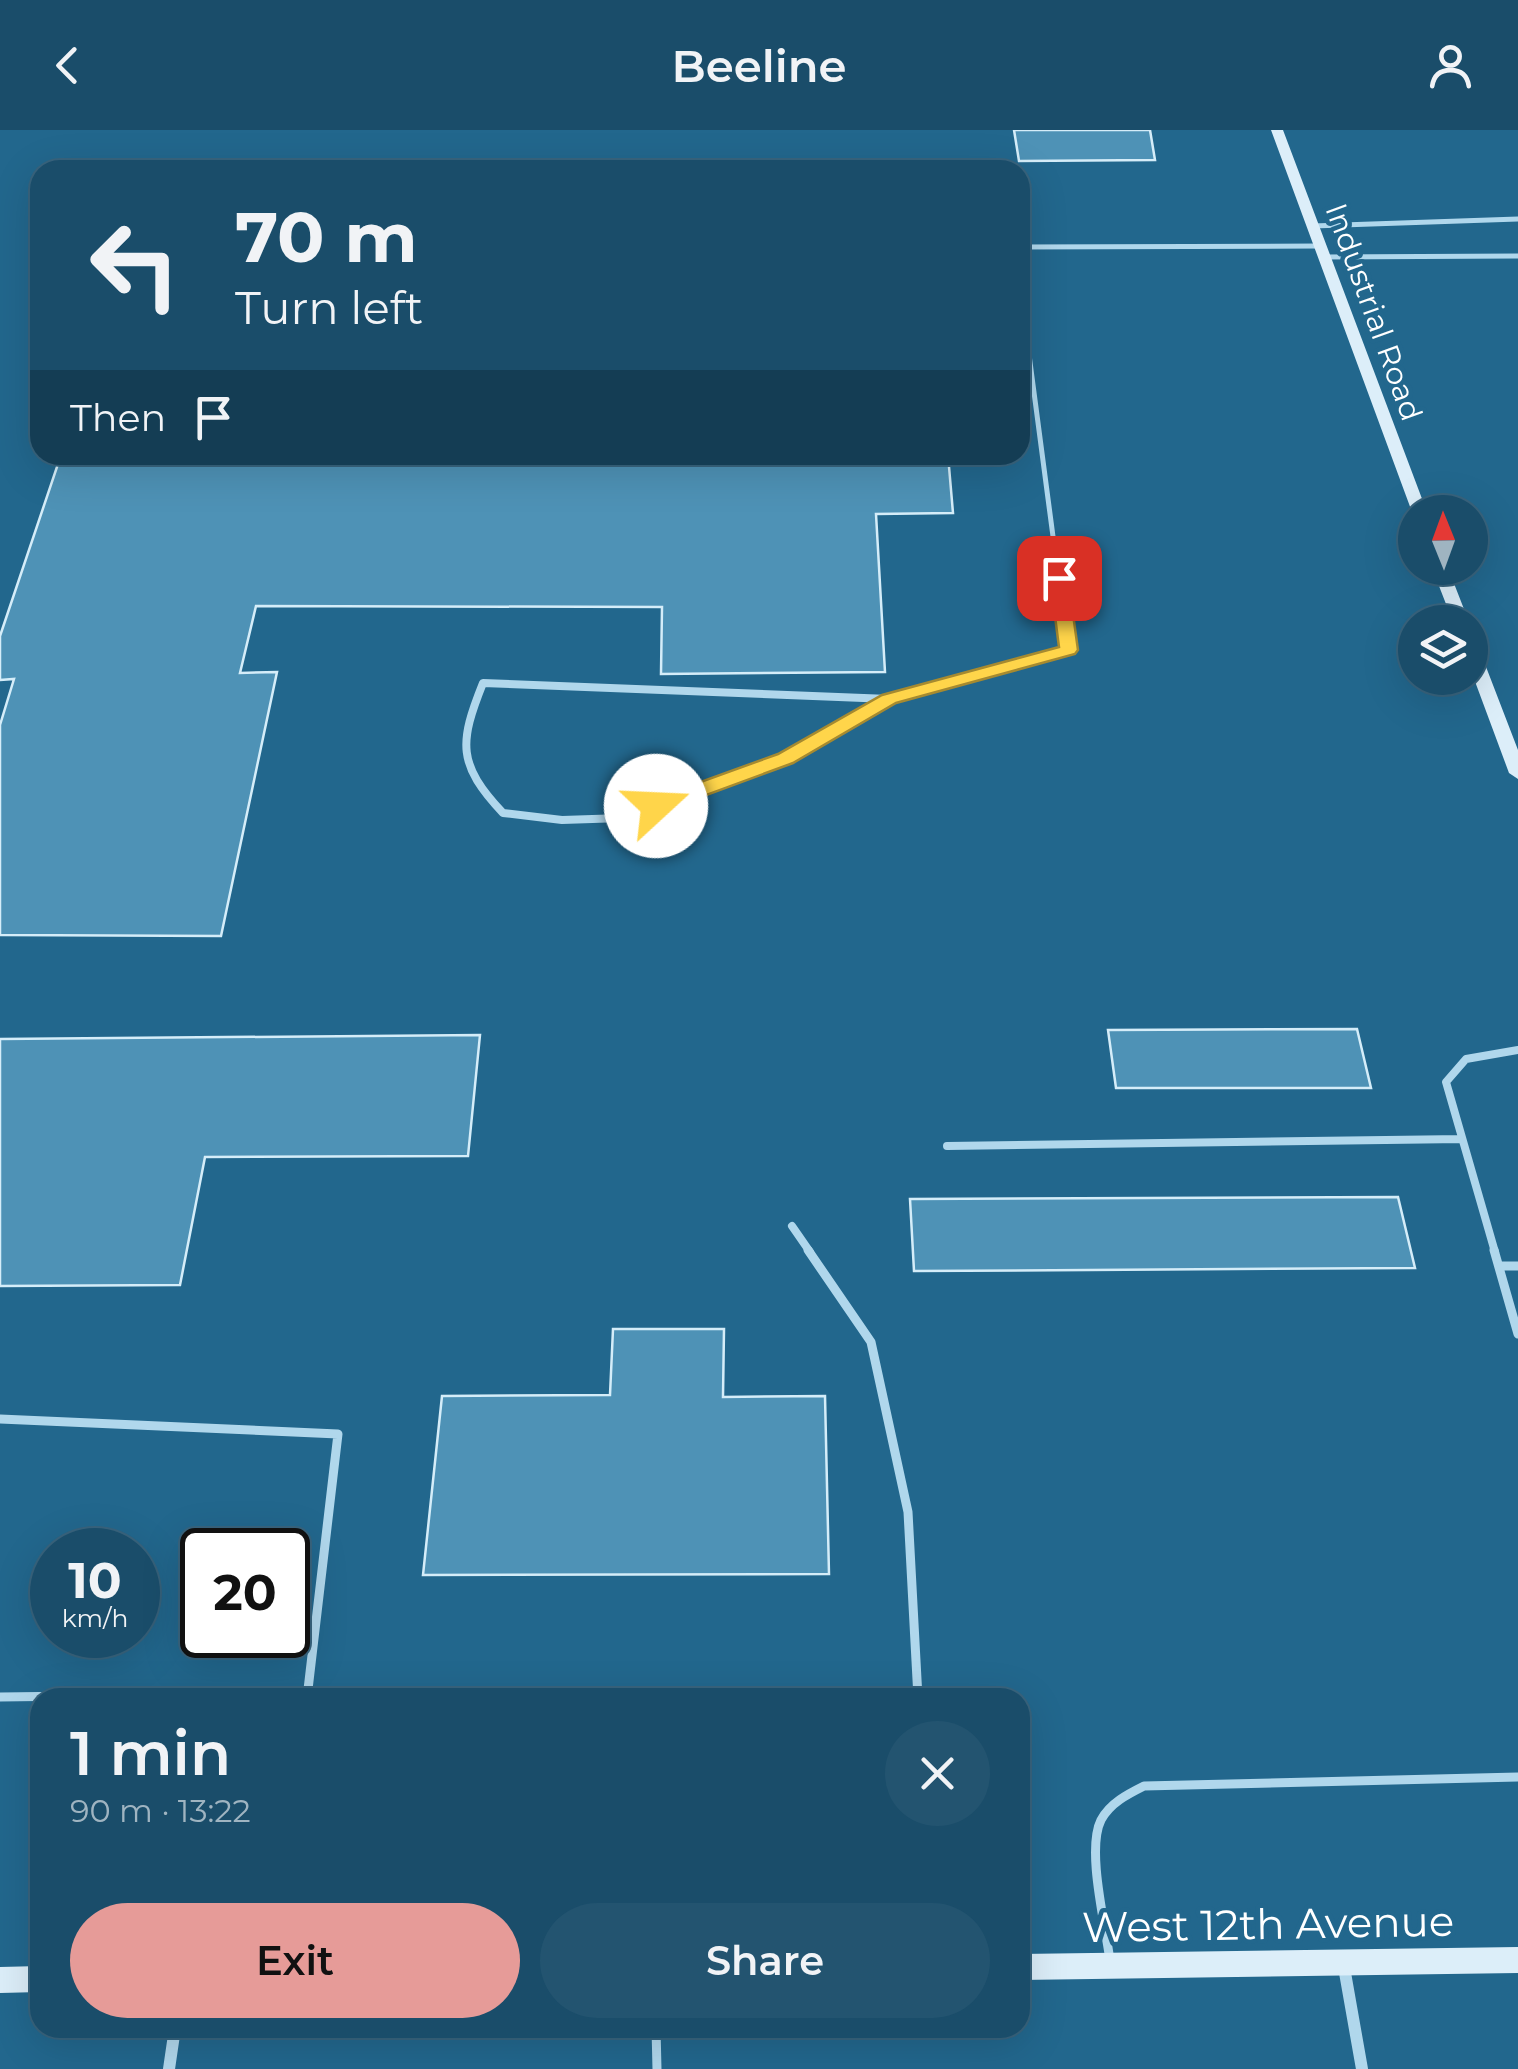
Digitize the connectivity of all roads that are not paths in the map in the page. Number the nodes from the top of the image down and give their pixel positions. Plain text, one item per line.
1 (1278, 130) edge
2 (1518, 219) edge
3 (1313, 226) junction
4 (1030, 247) edge
5 (1321, 251) junction
6 (1518, 256) edge
7 (1030, 362) edge
8 (1414, 495) edge
9 (1488, 694) edge
10 (889, 699) junction
11 (1518, 773) edge
12 (1518, 1050) edge
13 (1462, 1139) junction
14 (947, 1146) dead end
15 (792, 1226) dead end
16 (1498, 1266) junction
17 (1518, 1266) edge
18 (1518, 1334) edge
19 (0, 1419) edge
20 (309, 1688) edge
21 (917, 1688) edge
22 (0, 1697) edge
23 (30, 1697) edge
24 (1518, 1777) edge
25 (1518, 1960) edge
26 (1344, 1962) junction
27 (1110, 1965) junction
28 (1030, 1967) edge
29 (30, 1979) edge
30 (0, 1980) edge
31 (174, 2038) edge
32 (656, 2038) edge
33 (169, 2069) edge
34 (657, 2069) edge
35 (1362, 2069) edge

1 - 3 main road, Industrial Road
2 - 3 lane
3 - 5 main road, Industrial Road
4 - 5 lane
5 - 6 lane
5 - 8 main road, Industrial Road
7 - 10 lane
9 - 11 main road
10 - 10 lane
12 - 13 lane
13 - 14 lane
13 - 16 lane
15 - 21 lane
16 - 17 lane
16 - 18 lane
19 - 20 lane
22 - 23 lane
24 - 27 lane
25 - 26 main road, West 12th Avenue
26 - 27 main road, West 12th Avenue
26 - 35 street
27 - 28 main road, West 12th Avenue
29 - 30 main road
31 - 33 street
32 - 34 lane

